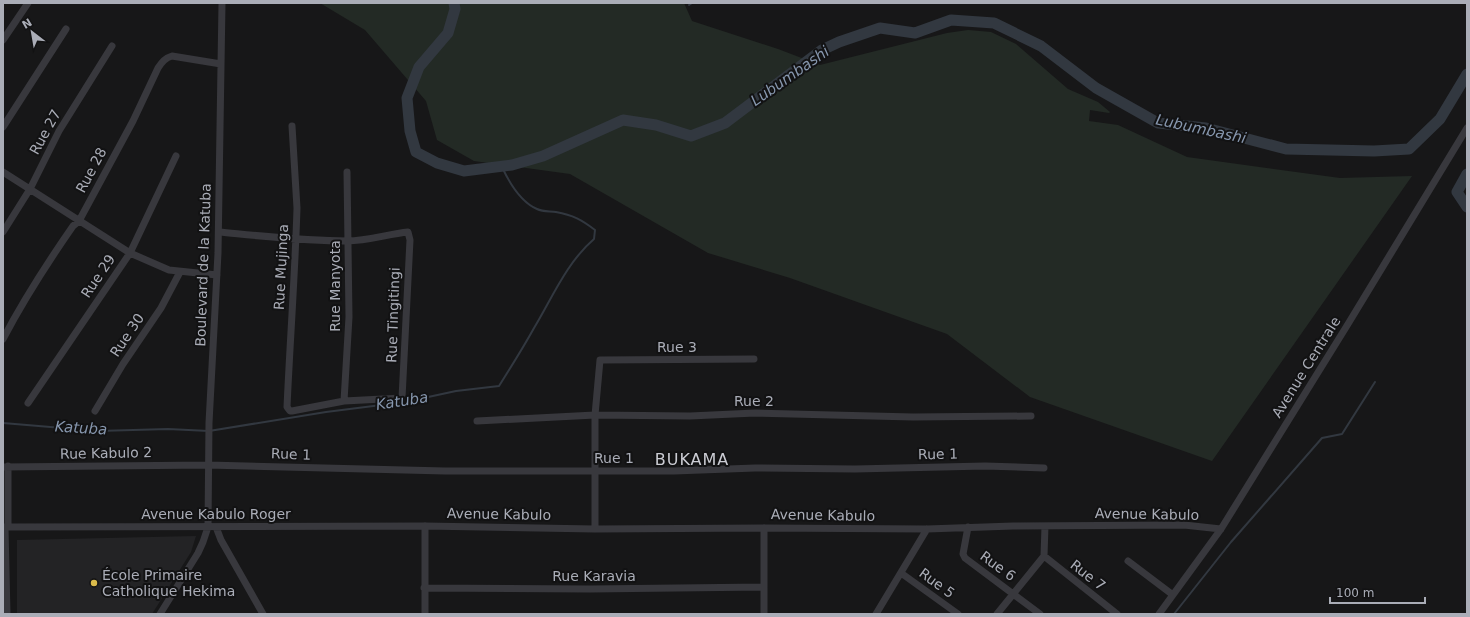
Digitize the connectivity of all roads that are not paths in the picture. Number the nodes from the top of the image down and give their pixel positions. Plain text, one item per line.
1 (28, 3) edge
2 (222, 3) edge
3 (66, 29) dead end
4 (3, 40) edge
5 (112, 46) dead end
6 (221, 64) junction
7 (292, 126) dead end
8 (3, 127) edge
9 (1467, 128) edge
10 (176, 156) dead end
11 (3, 172) edge
12 (348, 172) dead end
13 (30, 189) junction
14 (79, 221) junction
15 (3, 232) edge
16 (218, 232) junction
17 (295, 238) junction
18 (348, 241) junction
19 (130, 253) junction
20 (180, 272) junction
21 (217, 275) junction
22 (3, 339) edge
23 (754, 359) dead end
24 (344, 401) junction
25 (28, 403) dead end
26 (95, 411) dead end
27 (596, 415) junction
28 (1031, 416) dead end
29 (477, 421) dead end
30 (208, 465) junction
31 (5, 466) edge
32 (1044, 468) dead end
33 (596, 470) junction
34 (425, 526) junction
35 (1045, 526) junction
36 (5, 527) edge
37 (208, 527) junction
38 (216, 527) junction
39 (968, 527) junction
40 (764, 528) junction
41 (595, 529) junction
42 (926, 529) junction
43 (1221, 529) junction
44 (1044, 556) junction
45 (1128, 561) dead end
46 (902, 573) junction
47 (764, 587) junction
48 (5, 588) edge
49 (424, 588) junction
50 (1013, 593) junction
51 (1173, 595) junction
52 (878, 613) edge
53 (7, 614) edge
54 (160, 614) edge
55 (263, 614) edge
56 (425, 614) edge
57 (764, 614) edge
58 (958, 614) edge
59 (997, 614) edge
60 (1040, 614) edge
61 (1117, 614) edge
62 (1159, 614) edge

1 - 4 street
2 - 6 street, Boulevard de la Katuba
3 - 8 street
5 - 13 street, Rue 27
6 - 14 street, Rue 28
6 - 16 street, Boulevard de la Katuba
7 - 17 street, Rue Mujinga
9 - 43 street, Avenue Centrale
10 - 19 street, Rue 29
11 - 13 street
12 - 18 street, Rue Manyota
13 - 14 street
13 - 15 street, Rue 27
14 - 19 street
14 - 22 street, Rue 28
16 - 17 street
16 - 21 street, Boulevard de la Katuba
17 - 18 street
17 - 24 street, Rue Mujinga
18 - 24 street, Rue Manyota
18 - 24 street, Rue Tingitingi
19 - 20 street
19 - 25 street, Rue 29
20 - 21 street
20 - 26 street, Rue 30
21 - 30 street, Boulevard de la Katuba
23 - 27 street, Rue 3
27 - 28 street, Rue 2
27 - 29 street, Rue 2
27 - 33 street
30 - 31 street, Rue Kabulo 2
30 - 33 street, Rue 1
30 - 37 street, Boulevard de la Katuba
31 - 36 street
32 - 33 street, Rue 1
33 - 41 street
34 - 38 street, Avenue Kabulo Roger
34 - 41 street, Avenue Kabulo
34 - 49 street
35 - 39 street, Avenue Kabulo
35 - 43 street, Avenue Kabulo
35 - 44 street
36 - 37 street, Avenue Kabulo Roger
36 - 48 street
37 - 38 street, Avenue Kabulo Roger
37 - 54 street, Boulevard de la Katuba
38 - 55 street
39 - 42 street, Avenue Kabulo
39 - 50 street, Rue 6
40 - 41 street, Avenue Kabulo
40 - 42 street, Avenue Kabulo
40 - 47 street
42 - 46 street
43 - 51 street, Avenue Centrale
44 - 50 street
44 - 61 street, Rue 7
45 - 51 street
46 - 52 street
46 - 58 street, Rue 5
47 - 49 street, Rue Karavia
47 - 57 street
48 - 53 street
49 - 56 street
50 - 59 street
50 - 60 street, Rue 6
51 - 62 street, Avenue Centrale

